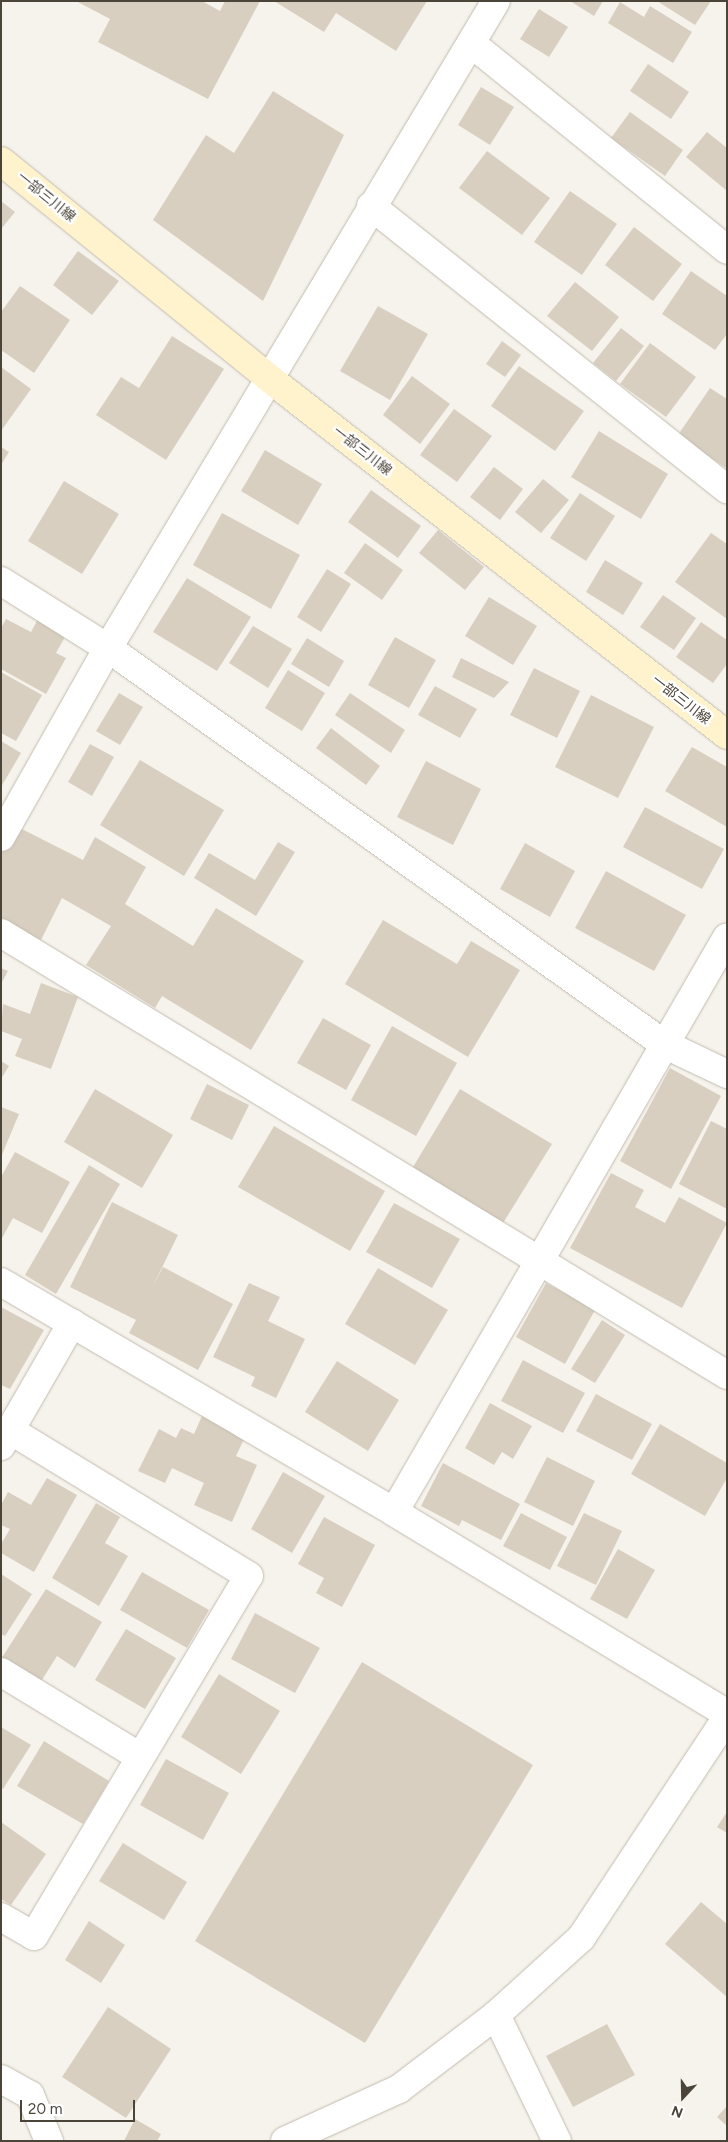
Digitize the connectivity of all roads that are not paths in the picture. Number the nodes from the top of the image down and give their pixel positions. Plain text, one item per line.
1 (496, 1) edge
2 (472, 44) junction
3 (1, 161) edge
4 (371, 206) junction
5 (727, 250) edge
6 (270, 378) junction
7 (727, 490) edge
8 (1, 581) edge
9 (108, 648) junction
10 (727, 735) edge
11 (1, 837) edge
12 (1, 933) edge
13 (727, 937) edge
14 (664, 1044) junction
15 (727, 1074) edge
16 (539, 1259) junction
17 (1, 1282) edge
18 (72, 1324) junction
19 (727, 1375) edge
20 (6, 1438) edge
21 (394, 1512) junction
22 (1, 1672) edge
23 (727, 1716) edge
24 (140, 1757) junction
25 (1, 1917) edge
26 (496, 2015) junction
27 (1, 2079) edge
28 (317, 2134) edge
29 (49, 2141) edge
30 (284, 2141) edge
31 (557, 2141) edge

1 - 2 street
2 - 4 street
2 - 5 street
3 - 6 main road, 一部三川線
4 - 6 street
4 - 7 street
6 - 9 street
6 - 10 main road, 一部三川線
8 - 9 street
9 - 11 street
9 - 14 street
12 - 16 street
13 - 14 street
14 - 15 street
14 - 16 street
16 - 19 street
16 - 21 street
17 - 18 street
18 - 20 street
18 - 21 street
20 - 24 street
21 - 23 street
22 - 24 street
23 - 26 street
24 - 25 street
26 - 28 street
26 - 31 street
27 - 29 street
28 - 30 street

